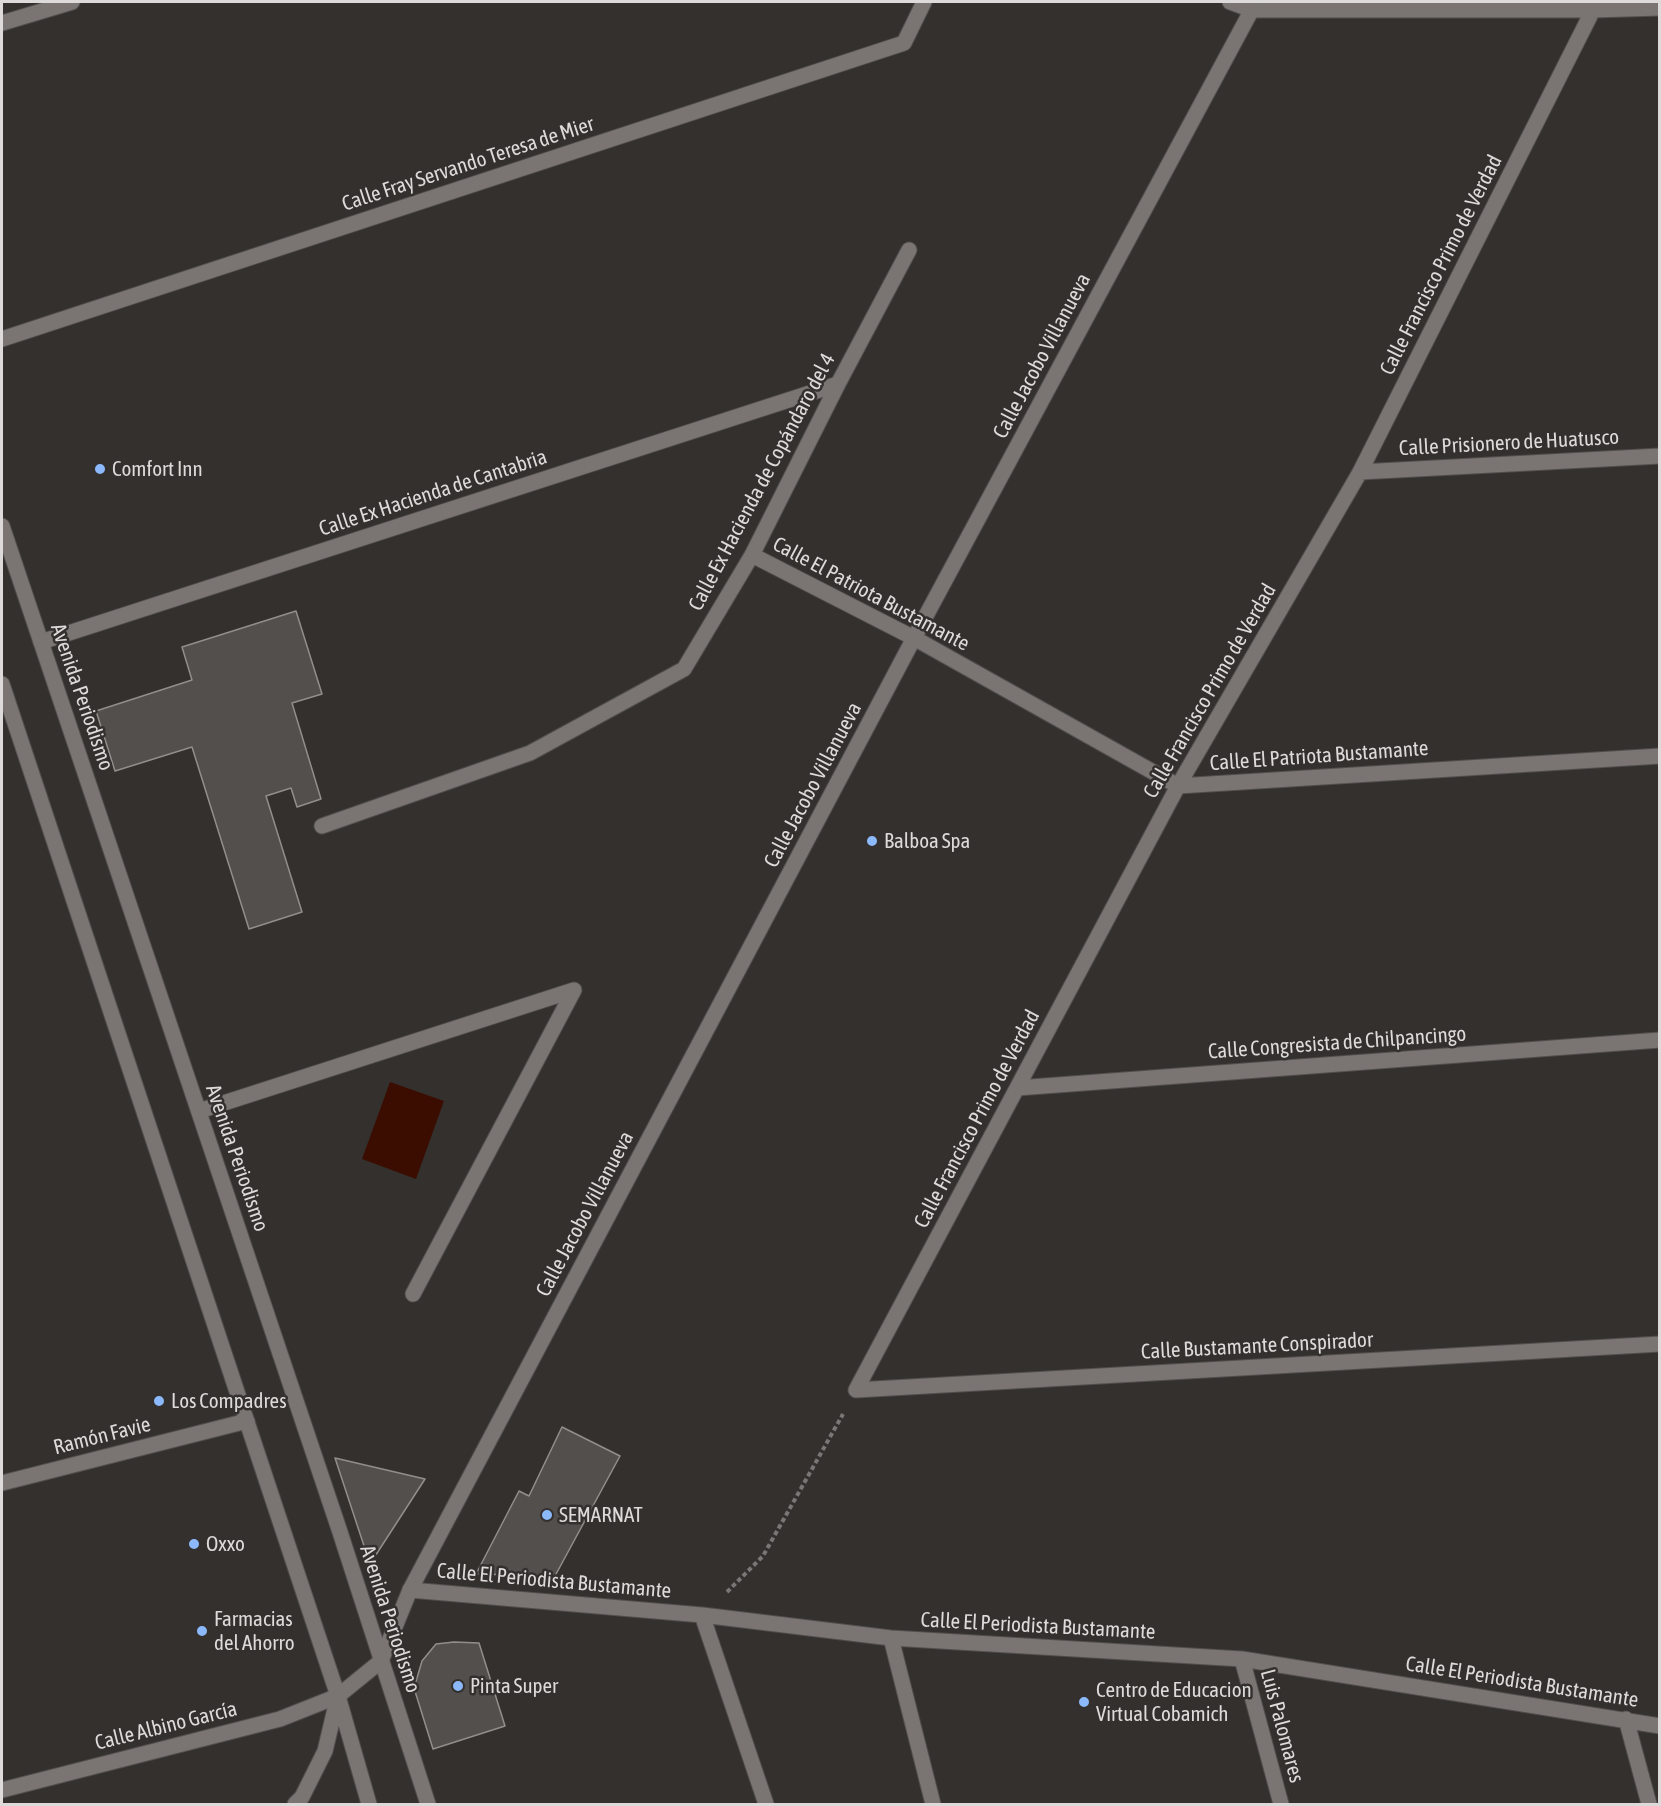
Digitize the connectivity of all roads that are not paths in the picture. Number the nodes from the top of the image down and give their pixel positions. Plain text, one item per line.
1 (72, 2) edge
2 (924, 2) edge
3 (1230, 2) edge
4 (1254, 6) edge
5 (1659, 8) edge
6 (1593, 10) junction
7 (2, 23) edge
8 (909, 250) dead end
9 (2, 339) edge
10 (838, 384) junction
11 (1659, 456) edge
12 (1360, 472) junction
13 (2, 526) edge
14 (752, 555) junction
15 (914, 638) junction
16 (41, 642) junction
17 (2, 684) edge
18 (1659, 756) edge
19 (1178, 786) junction
20 (322, 826) dead end
21 (1659, 1040) edge
22 (1017, 1088) junction
23 (199, 1111) junction
24 (413, 1294) dead end
25 (1659, 1344) edge
26 (856, 1390) joint
27 (247, 1421) junction
28 (2, 1483) edge
29 (410, 1590) junction
30 (702, 1615) junction
31 (891, 1638) junction
32 (1242, 1659) junction
33 (381, 1661) junction
34 (338, 1696) junction
35 (1626, 1719) junction
36 (1659, 1726) edge
37 (2, 1790) edge
38 (295, 1804) edge
39 (369, 1804) edge
40 (428, 1804) edge
41 (766, 1804) edge
42 (933, 1804) edge
43 (1281, 1804) edge
44 (1649, 1804) edge

1 - 7 street
2 - 9 street, Calle Fray Servando Teresa de Mier
3 - 4 street
4 - 6 street
4 - 15 street, Calle Jacobo Villanueva
5 - 6 street
6 - 12 street, Calle Francisco Primo de Verdad
8 - 10 street, Calle Ex Hacienda de Copándaro del 4
10 - 14 street, Calle Ex Hacienda de Copándaro del 4
10 - 16 street, Calle Ex Hacienda de Cantabria
11 - 12 street, Calle Prisionero de Huatusco
12 - 19 street, Calle Francisco Primo de Verdad
13 - 16 street, Avenida Periodismo
14 - 15 street, Calle El Patriota Bustamante
14 - 20 street, Calle Ex Hacienda de Copándaro del 4
15 - 19 street, Calle El Patriota Bustamante
15 - 29 street, Calle Jacobo Villanueva
16 - 23 street, Avenida Periodismo
17 - 27 street
18 - 19 street, Calle El Patriota Bustamante
19 - 22 street, Calle Francisco Primo de Verdad
21 - 22 street, Calle Congresista de Chilpancingo
22 - 26 street, Calle Francisco Primo de Verdad
23 - 24 street
23 - 33 street, Avenida Periodismo
25 - 26 street, Calle Bustamante Conspirador
27 - 28 street, Ramón Favie
27 - 34 street
29 - 30 street, Calle El Periodista Bustamante
29 - 33 street, Calle Jacobo Villanueva
30 - 31 street, Calle El Periodista Bustamante
30 - 41 street
31 - 32 street, Calle El Periodista Bustamante
31 - 42 street
32 - 35 street, Calle El Periodista Bustamante
32 - 43 street, Luis Palomares
33 - 34 street, Calle Albino García
33 - 40 street, Avenida Periodismo
34 - 37 street, Calle Albino García
34 - 38 street
34 - 39 street
35 - 36 street, Calle El Periodista Bustamante
35 - 44 street

